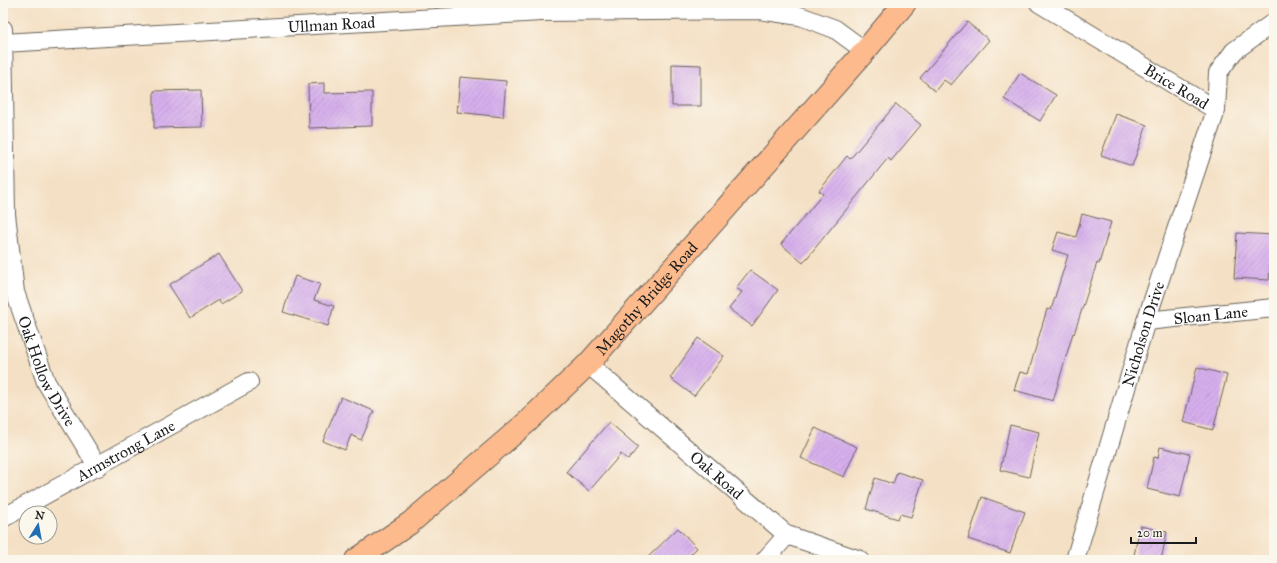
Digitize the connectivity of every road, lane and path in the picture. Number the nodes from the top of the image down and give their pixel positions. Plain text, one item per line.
1 (904, 3) edge
2 (1039, 3) edge
3 (760, 7) edge
4 (1274, 22) edge
5 (3, 39) edge
6 (865, 51) junction
7 (1216, 110) junction
8 (1274, 308) edge
9 (1146, 321) junction
10 (588, 364) junction
11 (249, 382) dead end
12 (98, 467) junction
13 (3, 518) edge
14 (787, 535) junction
15 (356, 560) edge
16 (765, 560) edge
17 (860, 560) edge
18 (1075, 560) edge

1 - 6 main road, Magothy Bridge Road
2 - 7 street, Brice Road
3 - 5 street, Ullman Road
3 - 6 street, Ullman Road
4 - 7 street, Brice Road
5 - 12 street, Oak Hollow Drive
6 - 10 main road, Magothy Bridge Road
7 - 9 street, Nicholson Drive
8 - 9 street, Sloan Lane
9 - 18 street, Nicholson Drive
10 - 14 street, Oak Road
10 - 15 main road, Magothy Bridge Road
11 - 12 street, Armstrong Lane
12 - 13 street, Armstrong Lane
14 - 16 street
14 - 17 street, Oak Road

